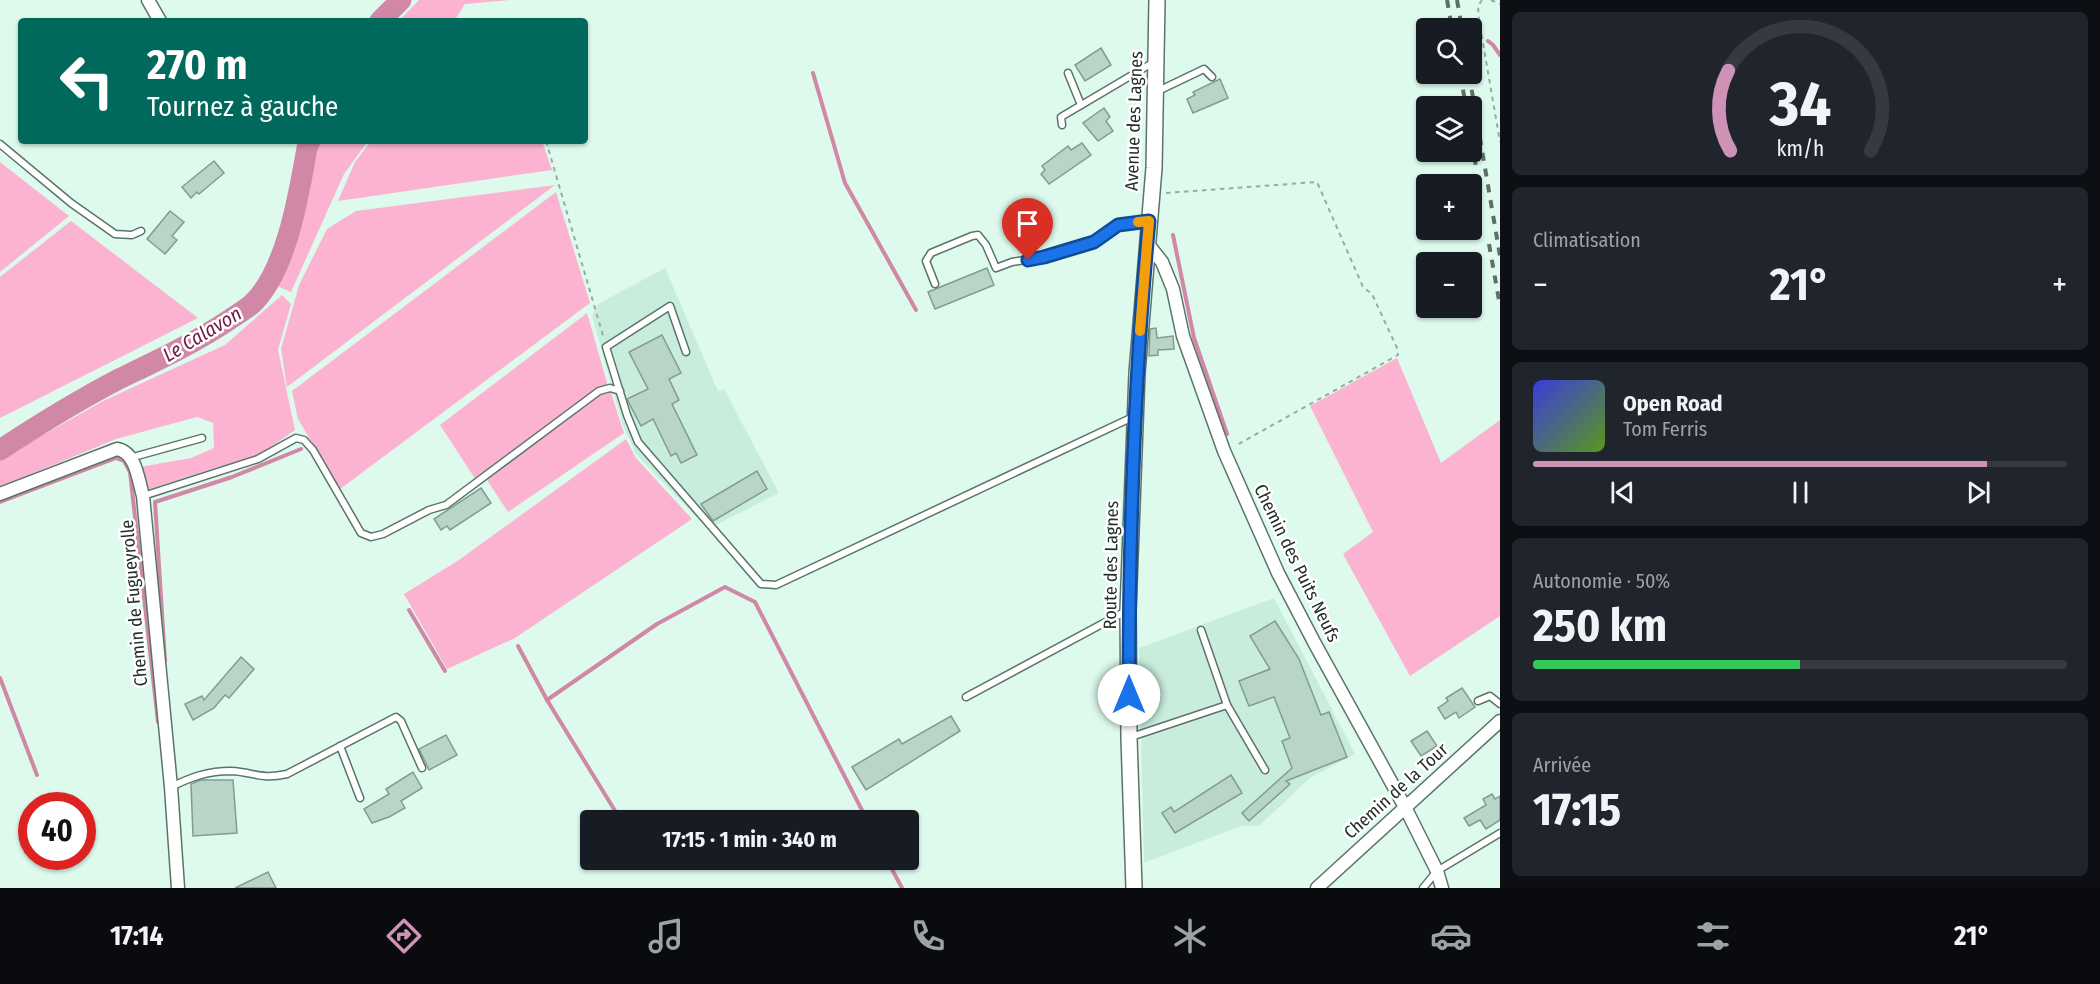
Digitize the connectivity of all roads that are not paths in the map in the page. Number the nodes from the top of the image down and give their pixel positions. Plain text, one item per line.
1 (148, 0) edge
2 (1157, 0) edge
3 (158, 18) edge
4 (1157, 60) junction
5 (1068, 73) dead end
6 (1212, 77) dead end
7 (1156, 92) junction
8 (1081, 105) junction
9 (1062, 125) dead end
10 (0, 144) edge
11 (1149, 221) junction
12 (141, 231) dead end
13 (1147, 243) junction
14 (935, 284) dead end
15 (686, 352) dead end
16 (620, 391) junction
17 (1135, 416) junction
18 (202, 438) dead end
19 (132, 460) junction
20 (0, 494) edge
21 (143, 496) junction
22 (1128, 610) junction
23 (1201, 630) dead end
24 (966, 697) dead end
25 (1478, 701) dead end
26 (1500, 704) edge
27 (1227, 705) junction
28 (1500, 721) edge
29 (1129, 738) junction
30 (340, 746) junction
31 (422, 768) dead end
32 (1265, 770) dead end
33 (171, 787) junction
34 (360, 798) dead end
35 (1405, 807) junction
36 (1500, 833) edge
37 (1437, 871) junction
38 (178, 888) edge
39 (1134, 888) edge
40 (1317, 888) edge
41 (1423, 888) edge
42 (1442, 888) edge

1 - 3 street
2 - 4 street, Avenue des Lagnes
4 - 7 street, Avenue des Lagnes
4 - 8 lane
5 - 8 lane
6 - 7 lane
7 - 11 street, Avenue des Lagnes
8 - 9 lane
10 - 12 lane
11 - 13 street, Avenue des Lagnes
11 - 14 lane
13 - 17 street, Route des Lagnes
13 - 35 street, Chemin des Puits Neufs
15 - 16 lane
16 - 17 lane
16 - 21 lane
17 - 22 street, Route des Lagnes
18 - 19 lane
19 - 20 street
19 - 21 street, Chemin de Fugueyrolle
21 - 33 street, Chemin de Fugueyrolle
22 - 24 lane
22 - 29 street, Route des Lagnes
23 - 27 lane
25 - 26 lane
27 - 29 lane
27 - 32 lane
28 - 35 street, Chemin de la Tour
29 - 39 street, Route des Lagnes
30 - 31 lane
30 - 33 lane
30 - 34 lane
33 - 38 street, Chemin de Fugueyrolle
35 - 37 street, Chemin des Puits Neufs
35 - 40 street, Chemin de la Tour
36 - 37 lane
37 - 41 lane
37 - 42 street, Chemin des Puits Neufs

